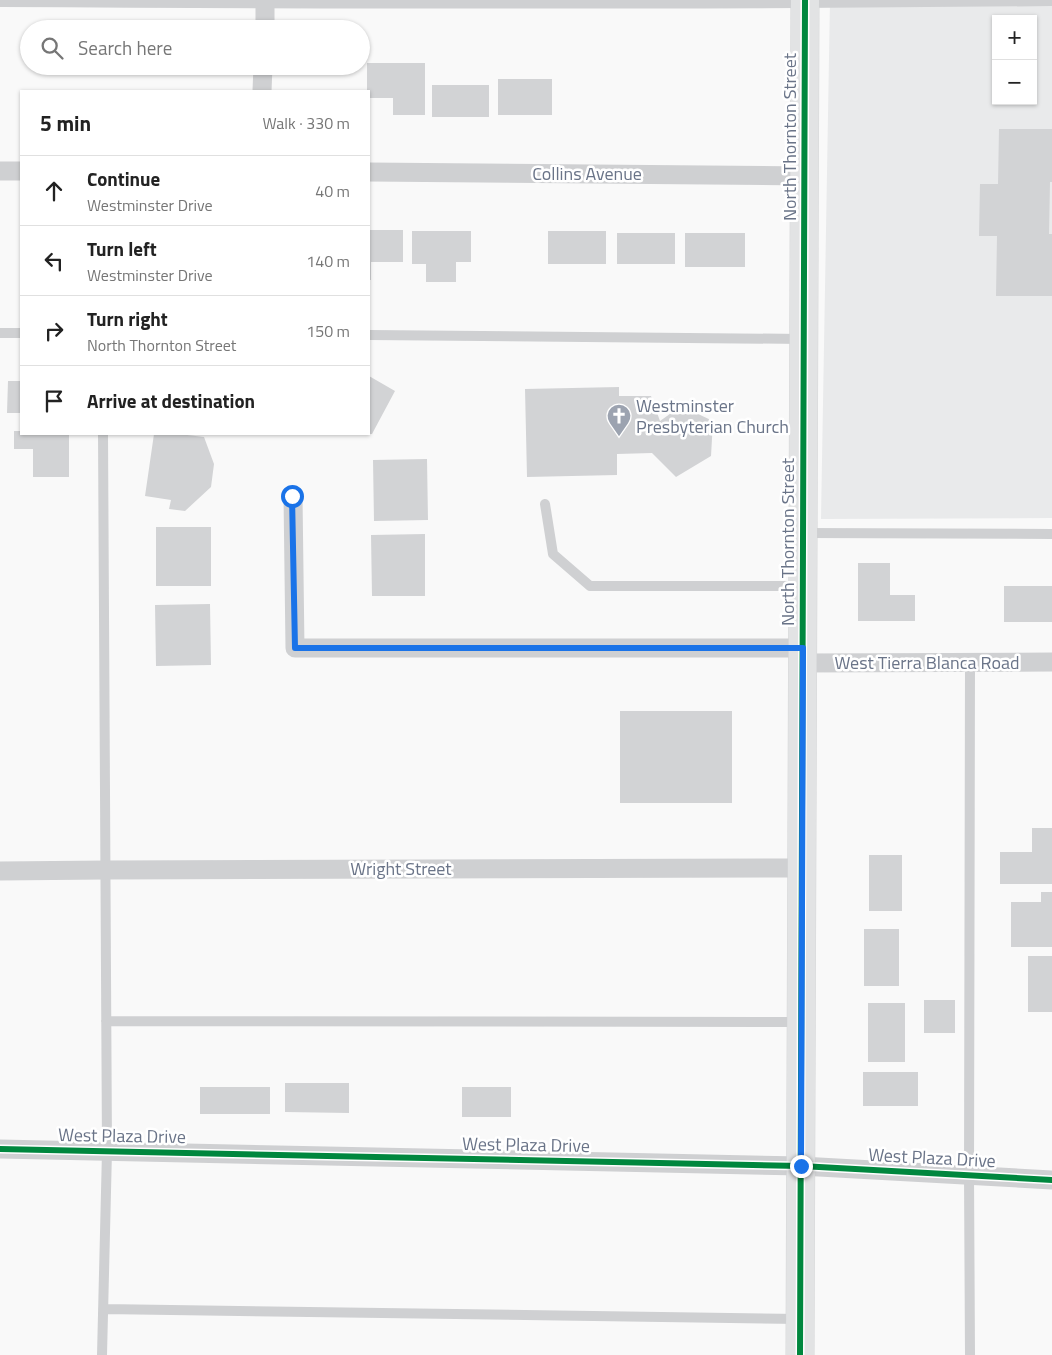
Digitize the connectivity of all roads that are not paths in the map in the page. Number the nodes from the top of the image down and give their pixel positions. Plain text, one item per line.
1 (1052, 1) edge
2 (0, 2) edge
3 (805, 2) edge
4 (265, 4) junction
5 (264, 20) edge
6 (263, 75) edge
7 (262, 90) edge
8 (0, 171) edge
9 (20, 171) edge
10 (370, 172) edge
11 (805, 176) junction
12 (0, 333) edge
13 (20, 333) edge
14 (370, 335) edge
15 (804, 338) junction
16 (102, 435) edge
17 (292, 496) dead end
18 (545, 504) dead end
19 (804, 533) junction
20 (1052, 534) edge
21 (803, 586) junction
22 (803, 655) junction
23 (970, 662) junction
24 (1052, 662) edge
25 (802, 868) junction
26 (106, 870) junction
27 (0, 872) edge
28 (106, 1020) junction
29 (802, 1022) junction
30 (0, 1149) edge
31 (107, 1151) junction
32 (801, 1166) junction
33 (969, 1176) junction
34 (1052, 1180) edge
35 (103, 1309) junction
36 (800, 1320) junction
37 (102, 1355) edge
38 (800, 1355) edge
39 (970, 1355) edge

1 - 3 lane
2 - 4 lane
3 - 4 lane
3 - 11 street, North Thornton Street
4 - 5 street
6 - 7 street
8 - 9 street
10 - 11 street, Collins Avenue
11 - 15 street, North Thornton Street
12 - 13 lane
14 - 15 lane
15 - 19 street, North Thornton Street
16 - 26 lane
17 - 22 street, West Tierra Blanca Road
18 - 21 lane
19 - 20 lane
19 - 21 street, North Thornton Street
21 - 22 street, North Thornton Street
22 - 23 street, West Tierra Blanca Road
22 - 25 street, North Thornton Street
23 - 24 street, West Tierra Blanca Road
23 - 33 lane
25 - 26 street, Wright Street
25 - 29 street, North Thornton Street
26 - 27 street, Wright Street
26 - 28 lane
28 - 29 lane
28 - 31 lane
29 - 32 street, North Thornton Street
30 - 31 street, West Plaza Drive
31 - 32 street, West Plaza Drive
31 - 35 lane
32 - 33 street, West Plaza Drive
32 - 36 street, North Thornton Street
33 - 34 street, West Plaza Drive
33 - 39 lane
35 - 36 lane
35 - 37 lane
36 - 38 street, North Thornton Street

